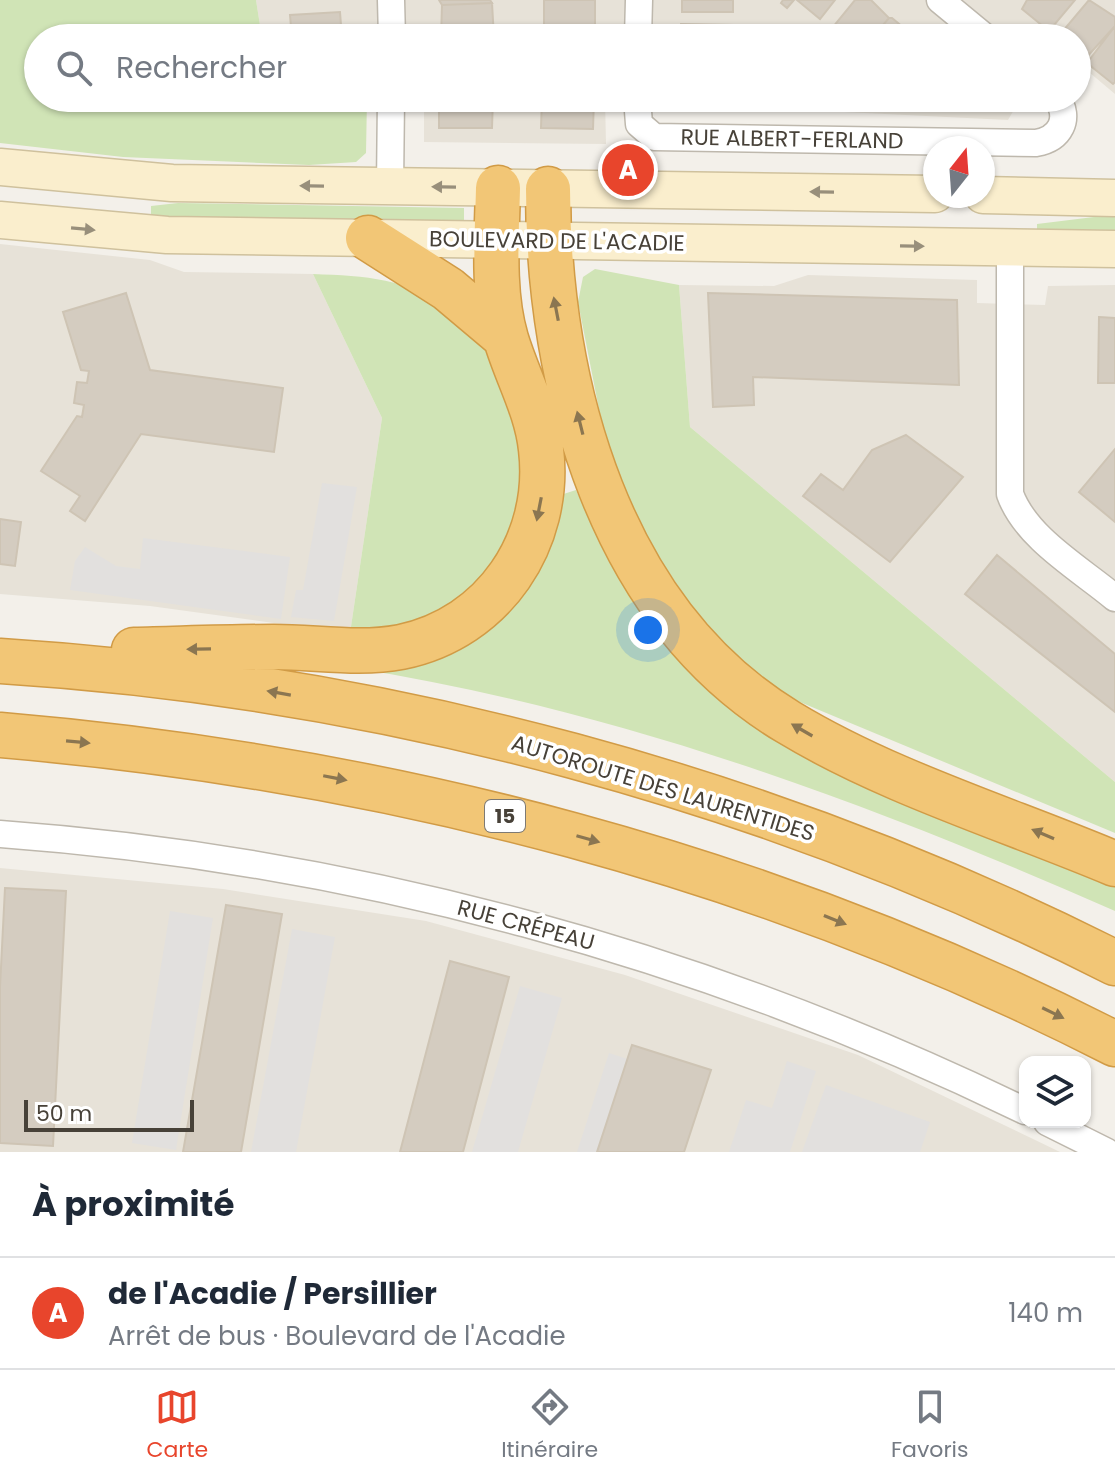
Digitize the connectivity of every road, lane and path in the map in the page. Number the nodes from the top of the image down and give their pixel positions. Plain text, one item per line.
1 (391, 0) edge
2 (639, 0) edge
3 (940, 0) edge
4 (392, 24) edge
5 (638, 24) edge
6 (969, 24) edge
7 (391, 112) edge
8 (638, 112) edge
9 (1059, 112) edge
10 (14, 169) edge
11 (390, 186) junction
12 (498, 188) junction
13 (548, 189) junction
14 (923, 194) edge
15 (995, 195) edge
16 (1115, 198) edge
17 (10, 221) edge
18 (368, 238) junction
19 (497, 240) junction
20 (548, 241) junction
21 (1010, 247) junction
22 (1115, 249) edge
23 (505, 337) junction
24 (1115, 598) edge
25 (0, 654) edge
26 (0, 661) edge
27 (0, 735) edge
28 (0, 834) edge
29 (1115, 864) edge
30 (979, 900) junction
31 (1115, 955) edge
32 (1115, 963) edge
33 (1115, 1044) edge
34 (1019, 1108) edge
35 (1059, 1128) edge
36 (1107, 1152) edge

1 - 4 street
2 - 5 street
3 - 6 street
7 - 11 street
8 - 9 street, RUE ALBERT-FERLAND
11 -> 10 main road
10 - 17 main road
12 -> 11 main road
12 - 13 main road
12 - 19 highway
14 -> 13 main road
13 - 20 highway
15 - 16 main road
17 -> 18 main road, BOULEVARD DE L'ACADIE
18 - 19 main road, BOULEVARD DE L'ACADIE
18 - 23 highway
19 - 20 main road, BOULEVARD DE L'ACADIE
19 - 23 highway
20 -> 21 main road, BOULEVARD DE L'ACADIE
29 -> 20 highway
21 - 22 main road, BOULEVARD DE L'ACADIE
21 - 24 street
23 -> 25 highway
30 -> 26 highway, AUTOROUTE DES LAURENTIDES
27 -> 33 highway, 15
28 - 34 street, RUE CRÉPEAU
30 - 31 highway
30 - 32 highway, AUTOROUTE DES LAURENTIDES
35 - 36 street

